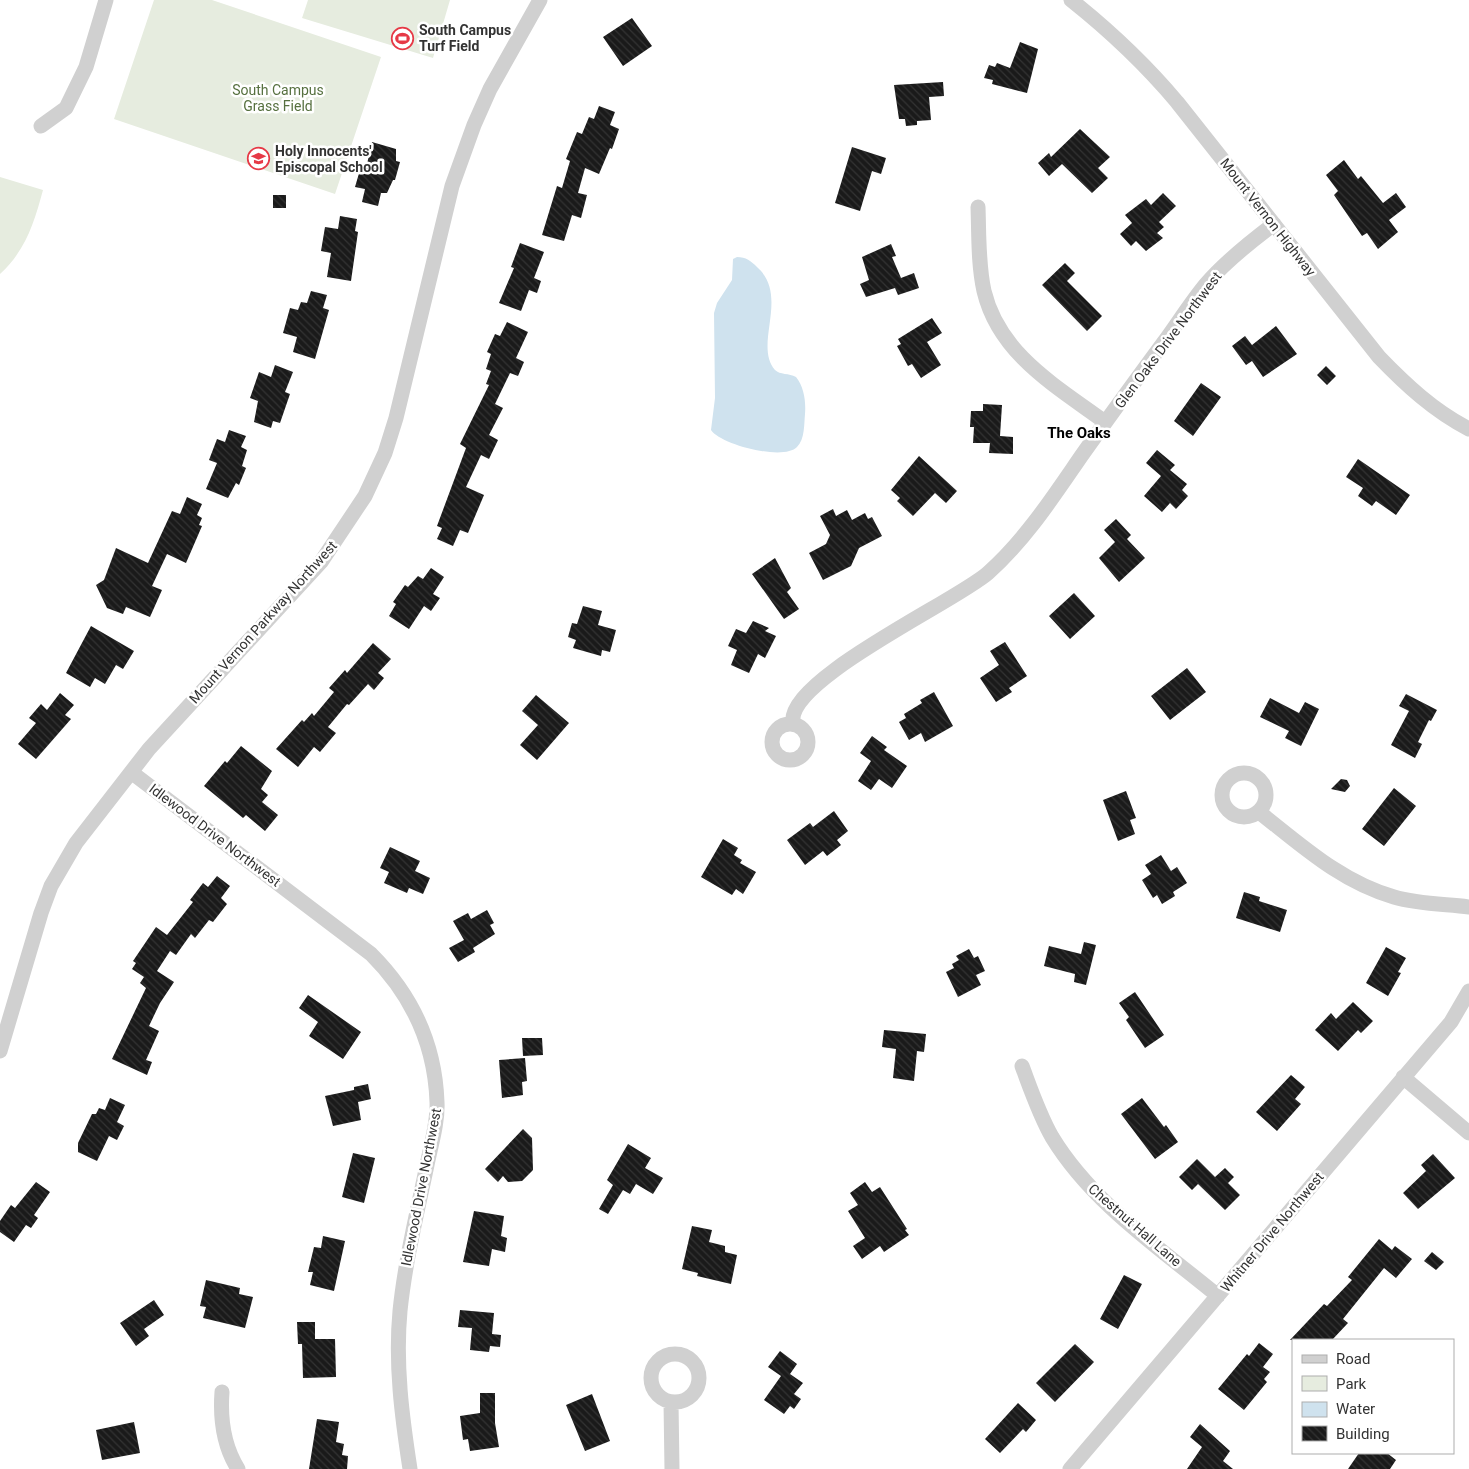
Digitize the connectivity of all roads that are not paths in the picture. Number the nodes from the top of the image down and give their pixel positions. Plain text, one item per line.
1 (106, 0) edge
2 (540, 0) edge
3 (1071, 0) edge
4 (41, 126) dead end
5 (978, 207) dead end
6 (1274, 224) junction
7 (1105, 422) junction
8 (1469, 429) edge
9 (793, 724) dead end
10 (131, 772) junction
11 (1259, 812) dead end
12 (1469, 906) edge
13 (1469, 991) edge
14 (0, 1051) edge
15 (1022, 1066) dead end
16 (1404, 1077) junction
17 (1469, 1133) edge
18 (1218, 1296) junction
19 (222, 1392) dead end
20 (671, 1402) dead end
21 (238, 1469) edge
22 (410, 1469) edge
23 (672, 1469) edge
24 (1070, 1469) edge

1 - 4 street
2 - 10 street, Mount Vernon Parkway Northwest
3 - 6 street, Mount Vernon Highway
5 - 7 street
6 - 7 street, Glen Oaks Drive Northwest
6 - 8 street, Mount Vernon Highway
7 - 9 street, Glen Oaks Drive Northwest
10 - 14 street, Mount Vernon Parkway Northwest
10 - 22 street, Idlewood Drive Northwest
11 - 12 street
13 - 16 street, Whitner Drive Northwest
15 - 18 street, Chestnut Hall Lane
16 - 17 street
16 - 18 street, Whitner Drive Northwest
18 - 24 street, Whitner Drive Northwest
19 - 21 street
20 - 23 street

